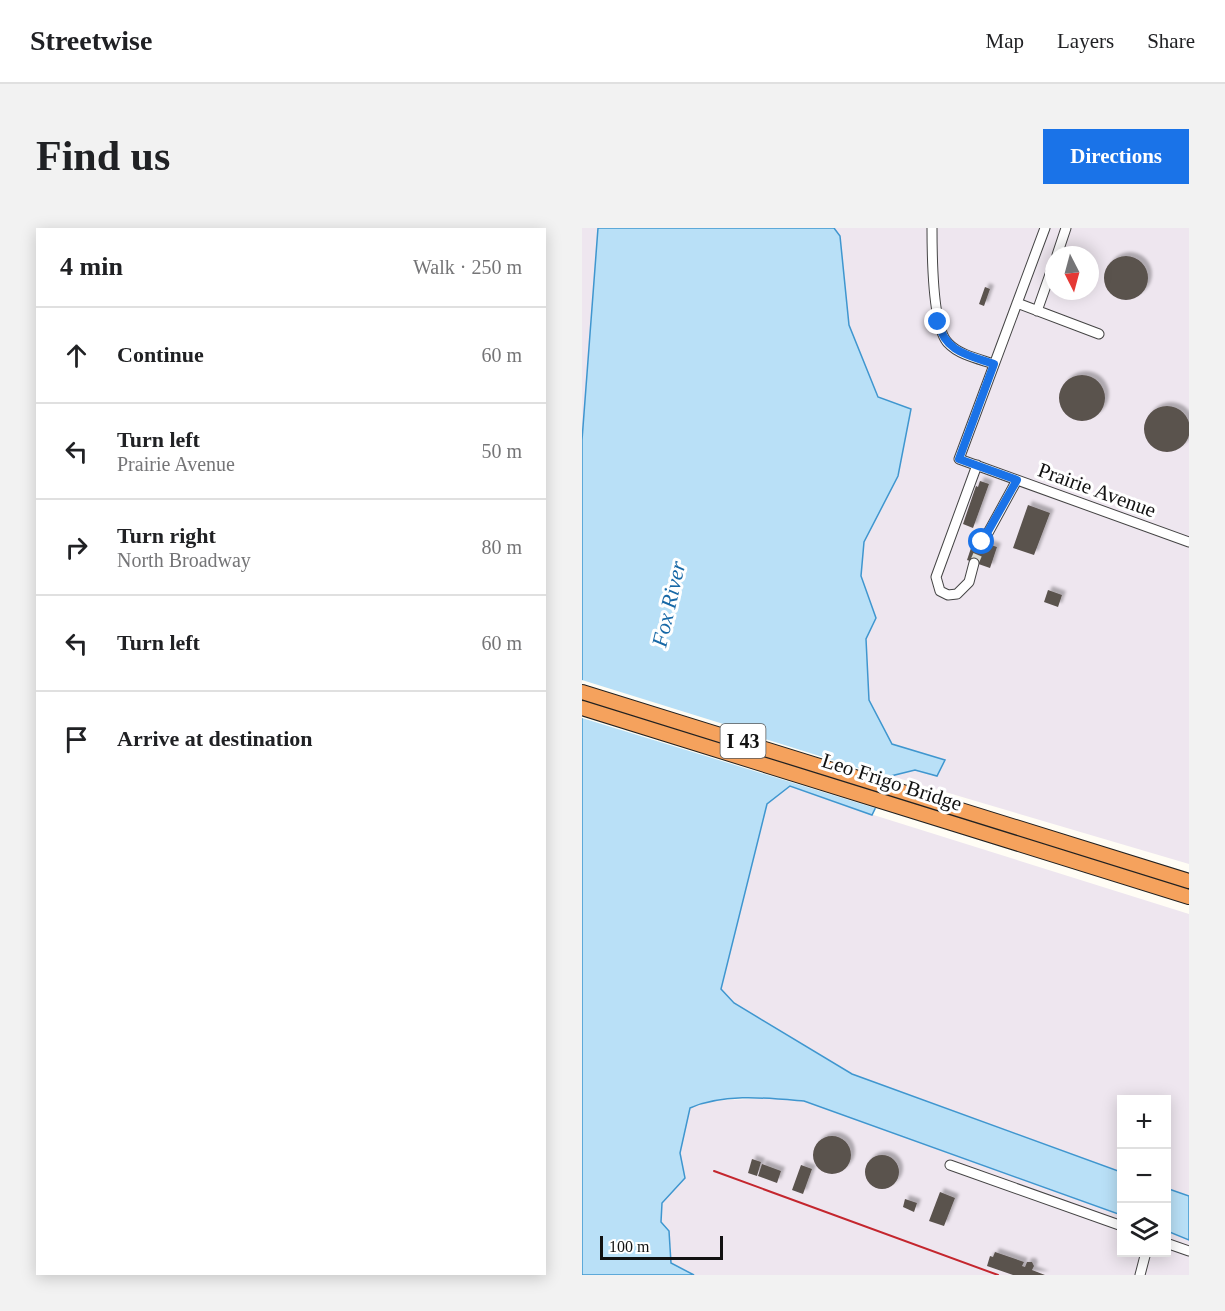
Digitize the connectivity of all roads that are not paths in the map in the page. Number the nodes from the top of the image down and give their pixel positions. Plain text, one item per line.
1 (932, 228) edge
2 (1045, 228) edge
3 (1066, 228) edge
4 (1060, 246) edge
5 (1045, 288) edge
6 (1017, 303) junction
7 (1037, 311) junction
8 (1099, 334) dead end
9 (994, 364) junction
10 (977, 465) junction
11 (1017, 480) junction
12 (982, 542) tunnel mouth
13 (1189, 542) edge
14 (974, 563) tunnel mouth
15 (582, 692) edge
16 (582, 708) edge
17 (1189, 881) edge
18 (1189, 897) edge
19 (950, 1165) dead end
20 (1117, 1224) edge
21 (1171, 1244) edge
22 (1189, 1251) edge
23 (1145, 1257) edge
24 (1140, 1275) edge

1 - 9 street
2 - 6 street
3 - 4 street
5 - 7 street
6 - 7 street
6 - 9 street
7 - 8 street
9 - 10 street, Prairie Avenue
10 - 11 street, Prairie Avenue
10 - 14 street
11 - 12 street
11 - 13 street, Prairie Avenue
15 - 17 highway, I 43
16 - 18 highway, Leo Frigo Bridge / I 43
19 - 20 street
21 - 22 street
23 - 24 street

